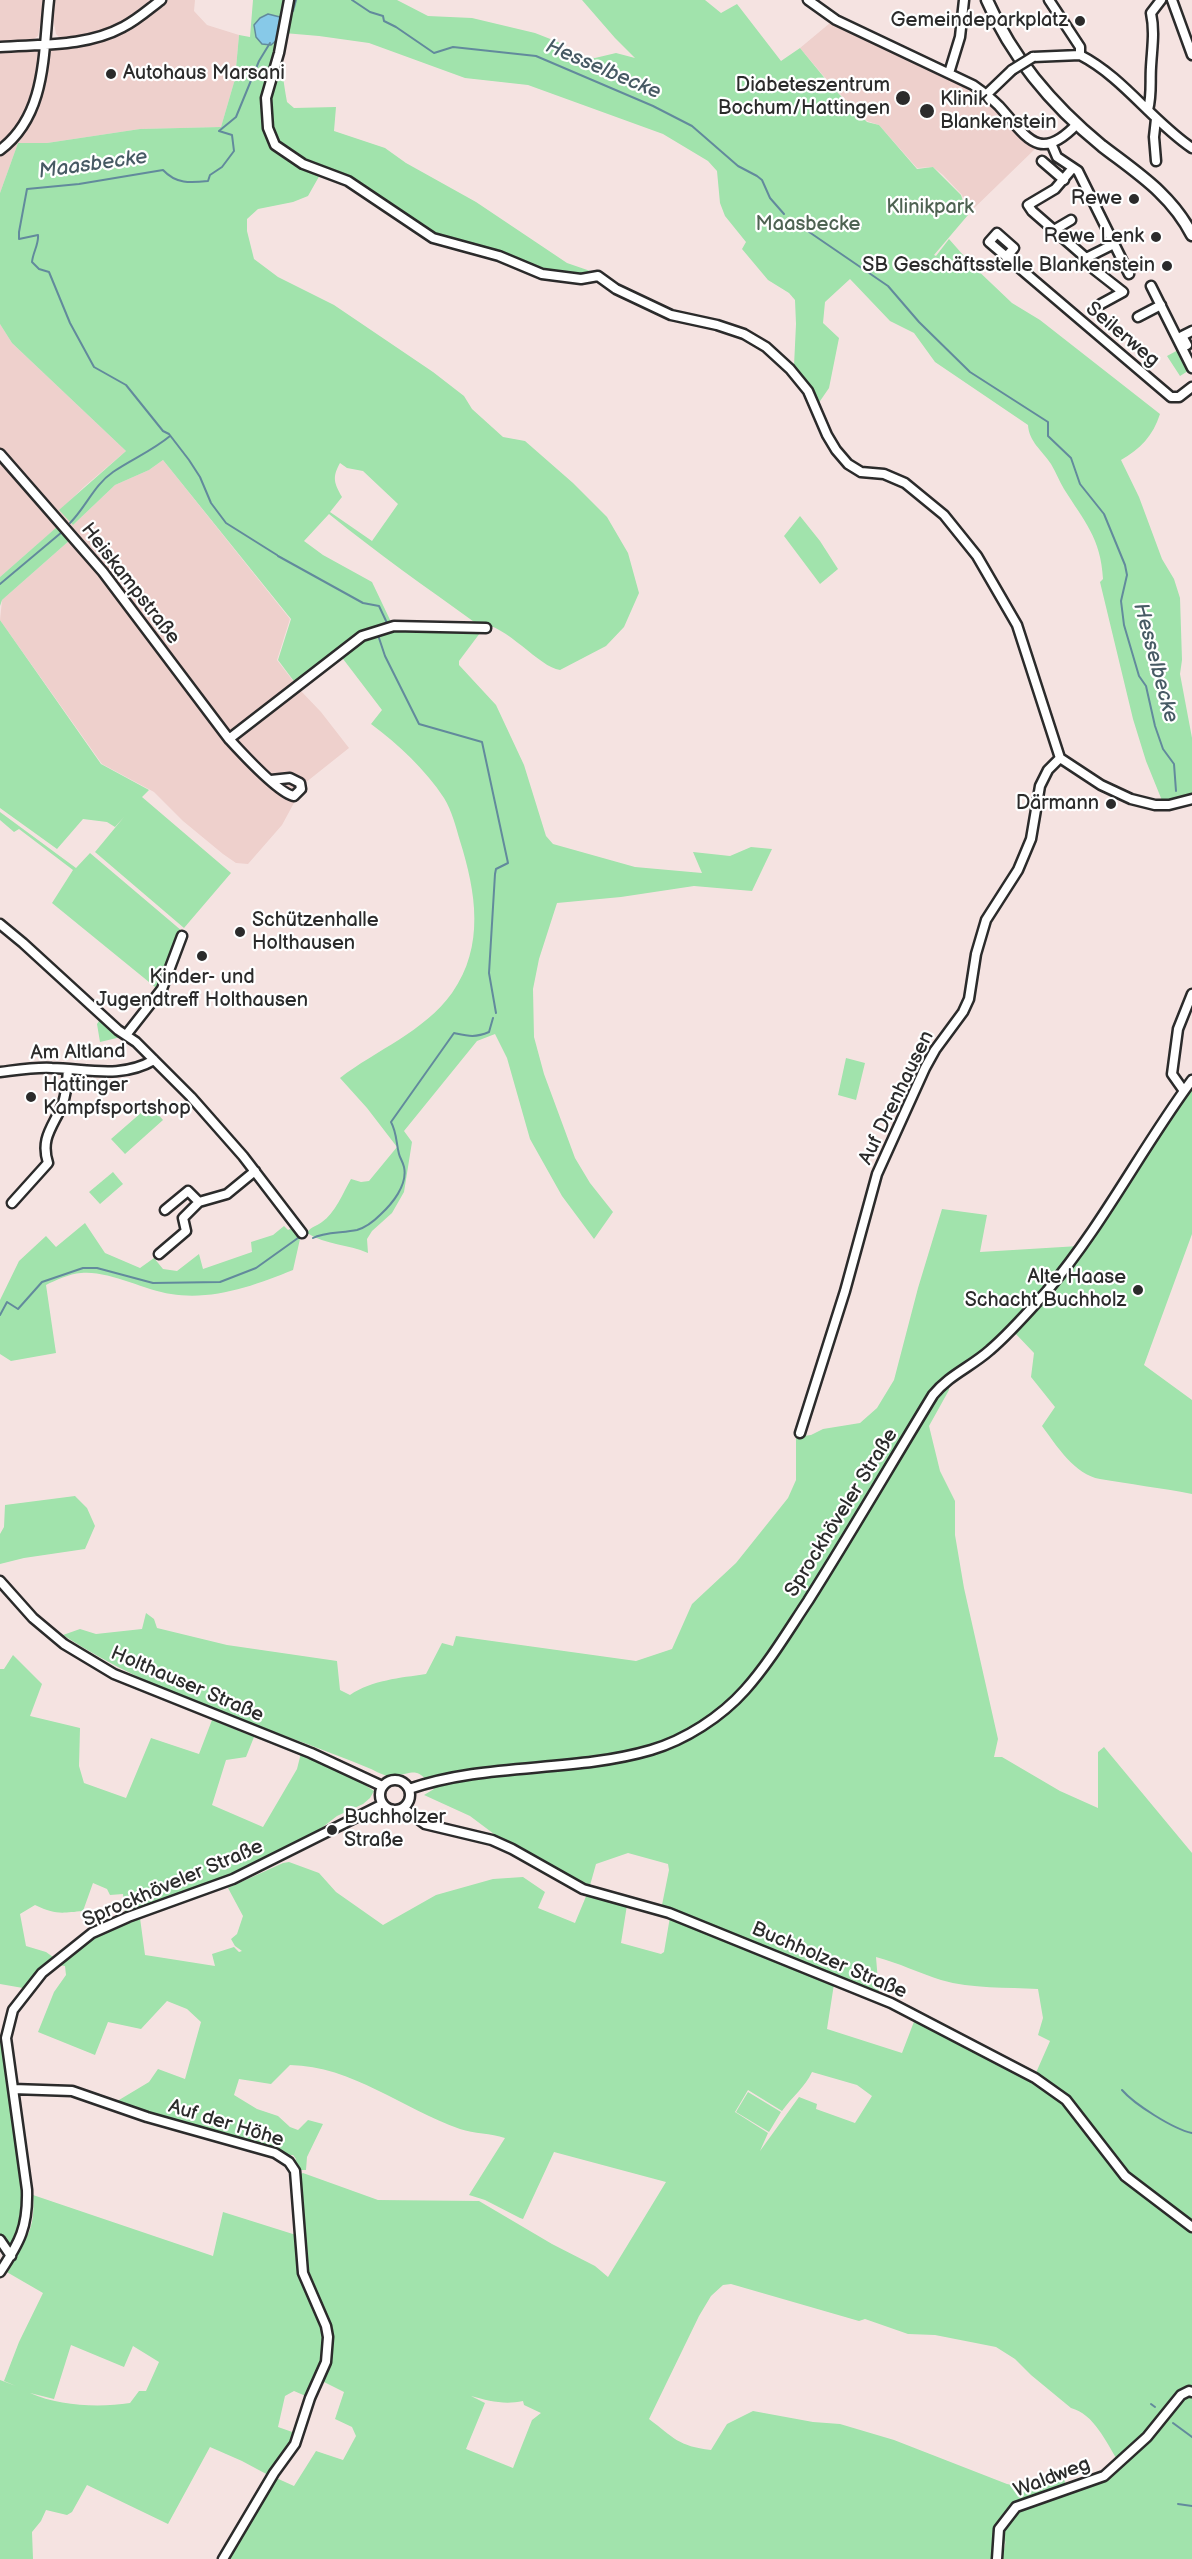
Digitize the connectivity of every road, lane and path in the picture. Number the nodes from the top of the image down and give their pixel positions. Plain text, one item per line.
1 (49, 0) edge
2 (161, 0) edge
3 (289, 0) edge
4 (808, 0) edge
5 (964, 0) edge
6 (987, 0) edge
7 (1049, 0) edge
8 (1161, 0) edge
9 (1172, 0) edge
10 (46, 43) junction
11 (0, 47) edge
12 (1080, 55) junction
13 (1192, 55) edge
14 (949, 73) junction
15 (987, 94) junction
16 (1148, 110) junction
17 (1156, 118) junction
18 (1077, 124) junction
19 (1051, 143) junction
20 (1192, 148) edge
21 (0, 150) edge
22 (1156, 160) dead end
23 (1042, 161) dead end
24 (1075, 170) junction
25 (1064, 180) junction
26 (1071, 220) dead end
27 (1054, 230) junction
28 (1192, 235) edge
29 (1082, 240) dead end
30 (1114, 244) junction
31 (1072, 245) junction
32 (1006, 257) dead end
33 (1086, 258) junction
34 (1129, 274) dead end
35 (1151, 286) dead end
36 (1101, 304) dead end
37 (1161, 304) junction
38 (1138, 317) dead end
39 (1192, 331) edge
40 (1192, 356) edge
41 (1192, 368) edge
42 (1192, 387) edge
43 (0, 454) edge
44 (486, 628) dead end
45 (228, 739) junction
46 (1060, 758) junction
47 (271, 780) dead end
48 (1192, 799) edge
49 (0, 924) edge
50 (182, 936) dead end
51 (1192, 994) edge
52 (126, 1035) junction
53 (154, 1060) junction
54 (68, 1069) junction
55 (0, 1072) edge
56 (1192, 1080) edge
57 (1184, 1091) junction
58 (255, 1171) junction
59 (199, 1202) junction
60 (12, 1203) dead end
61 (165, 1210) dead end
62 (302, 1233) dead end
63 (159, 1254) dead end
64 (800, 1433) dead end
65 (0, 1581) edge
66 (382, 1786) junction
67 (409, 1789) junction
68 (382, 1804) junction
69 (403, 1808) junction
70 (13, 2089) junction
71 (1192, 2227) edge
72 (0, 2240) edge
73 (11, 2256) junction
74 (0, 2272) edge
75 (1192, 2392) edge
76 (223, 2559) edge
77 (997, 2559) edge

1 - 10 street
2 - 10 street
3 - 46 street
4 - 14 street
5 - 14 street
6 - 18 main road
7 - 12 street
8 - 16 street
9 - 13 street
10 - 11 street
10 - 21 street
12 - 15 street, bridge
12 - 16 street
14 - 15 street
15 - 19 street
16 - 17 street
17 - 20 street
17 - 22 street
18 - 19 street
18 - 28 main road
19 - 24 street
23 - 25 street
24 - 25 street
24 - 30 street
25 - 27 street
26 - 27 street
27 - 31 street
29 - 31 street
30 - 33 street
30 - 34 street
31 - 33 street
32 - 42 street, Seilerweg
33 - 36 street
35 - 37 street
37 - 38 street
37 - 41 street
39 - 40 street
43 - 45 street, Heiskampstraße
44 - 45 street
45 - 47 street, Heiskampstraße
46 - 48 street
46 - 64 street, Auf Drenhausen
49 - 52 street
50 - 52 street
51 - 57 street
52 - 53 street
53 - 54 street, Am Altland
53 - 58 street
54 - 55 street, Am Altland
54 - 60 street
56 - 57 street, Sprockhöveler Straße
57 - 67 street, Sprockhöveler Straße
58 - 59 street
58 - 62 street
59 - 61 street
59 - 63 street
65 - 66 street, Holthauser Straße
66 - 67 street, Sprockhöveler Straße
66 - 68 street
67 - 69 street
68 - 69 street
68 - 70 street, Sprockhöveler Straße
69 - 71 street, Buchholzer Straße
70 - 73 street, Sprockhöveler Straße
70 - 76 street, Auf der Höhe
72 - 73 street
73 - 74 street, Sprockhöveler Straße
75 - 77 street, Waldweg

